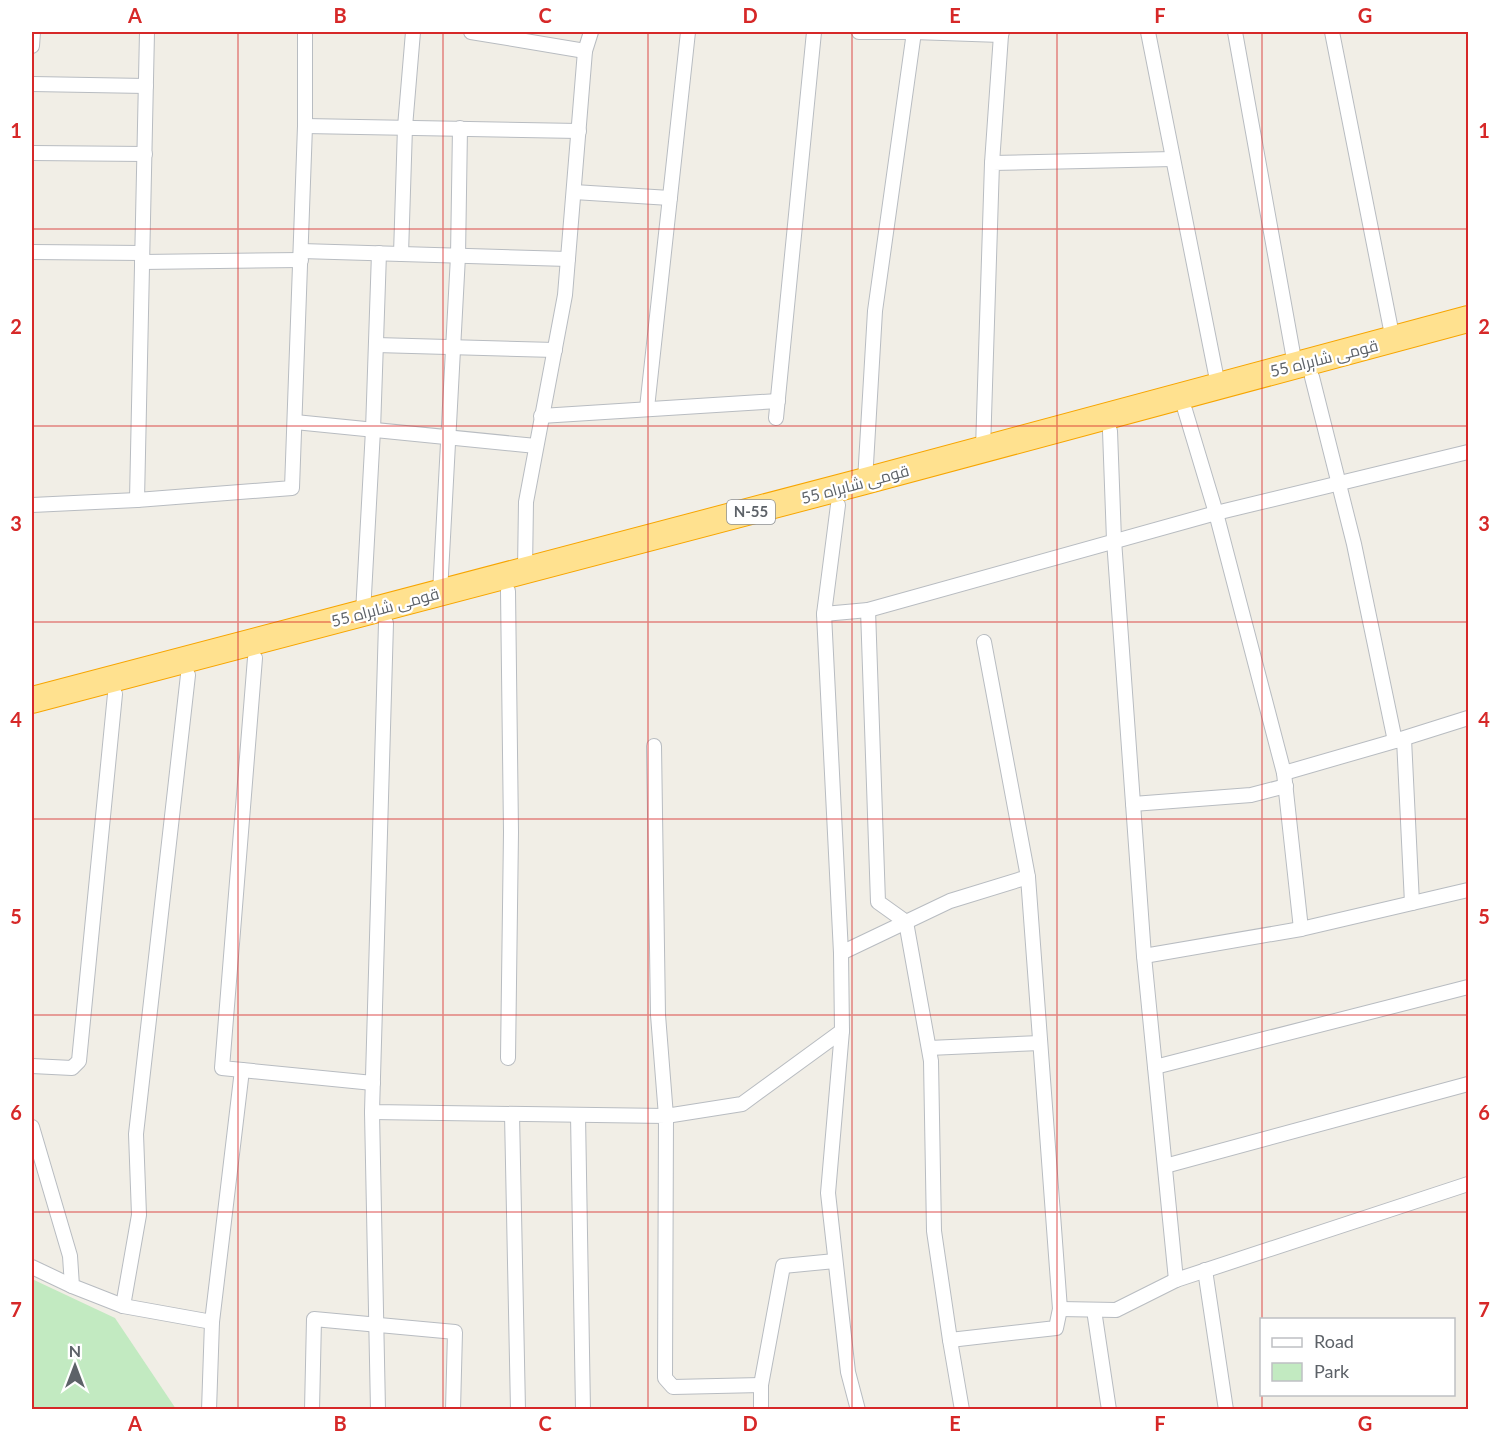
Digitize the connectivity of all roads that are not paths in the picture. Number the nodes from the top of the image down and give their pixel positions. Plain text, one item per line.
1 (33, 32) edge
2 (147, 32) edge
3 (305, 32) edge
4 (413, 32) edge
5 (471, 32) edge
6 (591, 32) edge
7 (688, 32) edge
8 (814, 32) edge
9 (859, 32) edge
10 (914, 32) edge
11 (1148, 32) edge
12 (1236, 32) edge
13 (1332, 32) edge
14 (1001, 33) edge
15 (32, 46) edge
16 (585, 51) junction
17 (32, 84) edge
18 (146, 86) junction
19 (305, 126) junction
20 (405, 128) junction
21 (460, 129) junction
22 (579, 130) junction
23 (32, 153) edge
24 (145, 154) junction
25 (1173, 159) junction
26 (992, 163) junction
27 (574, 192) junction
28 (670, 198) junction
29 (32, 252) edge
30 (379, 253) junction
31 (401, 254) junction
32 (301, 256) junction
33 (458, 256) junction
34 (142, 257) junction
35 (568, 259) junction
36 (1468, 319) edge
37 (1468, 336) edge
38 (1392, 340) junction
39 (376, 345) junction
40 (454, 347) junction
41 (555, 350) junction
42 (1304, 371) junction
43 (1218, 385) junction
44 (778, 401) junction
45 (647, 408) junction
46 (1185, 410) junction
47 (541, 416) junction
48 (776, 418) dead end
49 (295, 422) junction
50 (373, 430) junction
51 (1110, 431) junction
52 (449, 437) junction
53 (1056, 437) junction
54 (536, 446) junction
55 (1468, 452) edge
56 (969, 458) junction
57 (865, 481) junction
58 (1336, 484) junction
59 (137, 500) junction
60 (32, 505) edge
61 (838, 505) junction
62 (1216, 513) junction
63 (696, 534) junction
64 (1114, 540) junction
65 (525, 570) junction
66 (556, 570) junction
67 (508, 591) junction
68 (440, 592) junction
69 (868, 610) junction
70 (824, 614) junction
71 (374, 618) junction
72 (984, 642) dead end
73 (255, 658) junction
74 (188, 675) junction
75 (127, 685) junction
76 (32, 700) edge
77 (32, 716) edge
78 (1468, 718) edge
79 (1400, 740) junction
80 (654, 746) dead end
81 (1285, 780) junction
82 (1133, 804) junction
83 (1028, 877) junction
84 (1468, 890) edge
85 (1412, 903) junction
86 (906, 922) junction
87 (1301, 929) junction
88 (841, 953) junction
89 (1144, 956) junction
90 (1468, 987) edge
91 (842, 1031) junction
92 (1040, 1043) junction
93 (929, 1048) junction
94 (508, 1058) dead end
95 (32, 1066) edge
96 (1155, 1067) junction
97 (242, 1070) junction
98 (373, 1083) junction
99 (1468, 1084) edge
100 (372, 1112) junction
101 (512, 1114) junction
102 (578, 1115) junction
103 (666, 1116) junction
104 (32, 1127) edge
105 (1165, 1166) junction
106 (1468, 1184) edge
107 (835, 1261) junction
108 (32, 1267) edge
109 (1205, 1270) junction
110 (1176, 1280) junction
111 (72, 1286) junction
112 (123, 1306) junction
113 (1060, 1309) junction
114 (1094, 1310) junction
115 (212, 1322) junction
116 (377, 1324) junction
117 (950, 1340) junction
118 (760, 1385) junction
119 (209, 1410) edge
120 (312, 1410) edge
121 (378, 1410) edge
122 (453, 1410) edge
123 (518, 1410) edge
124 (584, 1410) edge
125 (761, 1410) edge
126 (858, 1410) edge
127 (962, 1410) edge
128 (1109, 1410) edge
129 (1226, 1410) edge

1 - 15 street
2 - 18 street
3 - 19 street
4 - 20 street
5 - 16 street
6 - 16 street
7 - 28 street
8 - 44 street
9 - 10 street
10 - 14 street
10 - 57 street
11 - 25 street
12 - 42 street
13 - 38 street
14 - 26 street
16 - 22 street
17 - 18 street
18 - 24 street
19 - 20 street
19 - 32 street
20 - 21 street
20 - 31 street
21 - 22 street
21 - 33 street
22 - 27 street
23 - 24 street
24 - 34 street
25 - 26 street
25 - 43 street
26 - 56 street
27 - 28 street
27 - 35 street
28 - 45 street
29 - 34 street
30 - 31 street
30 - 32 street
30 - 39 street
31 - 33 street
32 - 34 street
32 - 49 street
33 - 35 street
33 - 40 street
34 - 59 street
35 - 41 street
36 - 38 highway, قومی شاہراہ 55 / N-55
37 - 42 highway, قومی شاہراہ 55 / N-55
38 - 42 highway, قومی شاہراہ 55 / N-55
39 - 40 street
39 - 50 street
40 - 41 street
40 - 52 street
41 - 47 street
42 - 43 highway, قومی شاہراہ 55 / N-55
42 - 46 highway, قومی شاہراہ 55 / N-55
42 - 58 street
43 - 53 highway, قومی شاہراہ 55 / N-55
44 - 45 street
44 - 48 street
45 - 47 street
46 - 51 highway, قومی شاہراہ 55 / N-55
46 - 62 street
47 - 54 street
49 - 50 street
49 - 59 street
50 - 52 street
50 - 71 street
51 - 53 highway, قومی شاہراہ 55 / N-55
51 - 64 street
52 - 54 street
52 - 68 street
53 - 56 highway, قومی شاہراہ 55 / N-55
54 - 65 street
55 - 58 street
56 - 57 highway, قومی شاہراہ 55 / N-55
56 - 61 highway, قومی شاہراہ 55 / N-55
57 - 63 highway, قومی شاہراہ 55 / N-55
58 - 62 street
58 - 79 street
59 - 60 street
61 - 63 highway, قومی شاہراہ 55 / N-55
61 - 70 street
62 - 64 street
62 - 81 street
63 - 66 highway, قومی شاہراہ 55 / N-55
64 - 69 street
64 - 82 street
65 - 66 highway, قومی شاہراہ 55 / N-55
65 - 68 highway, قومی شاہراہ 55 / N-55
66 - 67 highway, قومی شاہراہ 55 / N-55
67 - 71 highway, قومی شاہراہ 55 / N-55
67 - 94 street
68 - 71 highway, قومی شاہراہ 55 / N-55
69 - 70 street
69 - 86 street
70 - 88 street
71 - 73 highway, قومی شاہراہ 55 / N-55
71 - 75 highway, قومی شاہراہ 55 / N-55
71 - 98 street
72 - 83 street
73 - 74 highway, قومی شاہراہ 55 / N-55
73 - 97 street
74 - 75 highway, قومی شاہراہ 55 / N-55
74 - 112 street
75 - 76 highway, قومی شاہراہ 55 / N-55
75 - 77 highway, قومی شاہراہ 55 / N-55
75 - 95 street
78 - 79 street
79 - 81 street
79 - 85 street
80 - 103 street
81 - 82 street
81 - 87 street
82 - 89 street
83 - 86 street
83 - 92 street
84 - 85 street
85 - 87 street
86 - 88 street
86 - 93 street
87 - 89 street
88 - 91 street
89 - 96 street
90 - 96 street
91 - 103 street
91 - 107 street
92 - 93 street
92 - 113 street
93 - 117 street
96 - 105 street
97 - 98 street
97 - 115 street
98 - 100 street
99 - 105 street
100 - 101 street
100 - 116 street
101 - 102 street
101 - 123 street
102 - 103 street
102 - 124 street
103 - 118 street
104 - 111 street
105 - 110 street
106 - 109 street
107 - 118 street
107 - 126 street
108 - 111 street
109 - 110 street
109 - 129 street
110 - 114 street
111 - 112 street
112 - 115 street
113 - 114 street
113 - 117 street
114 - 128 street
115 - 119 street
116 - 120 street
116 - 121 street
116 - 122 street
117 - 127 street
118 - 125 street

